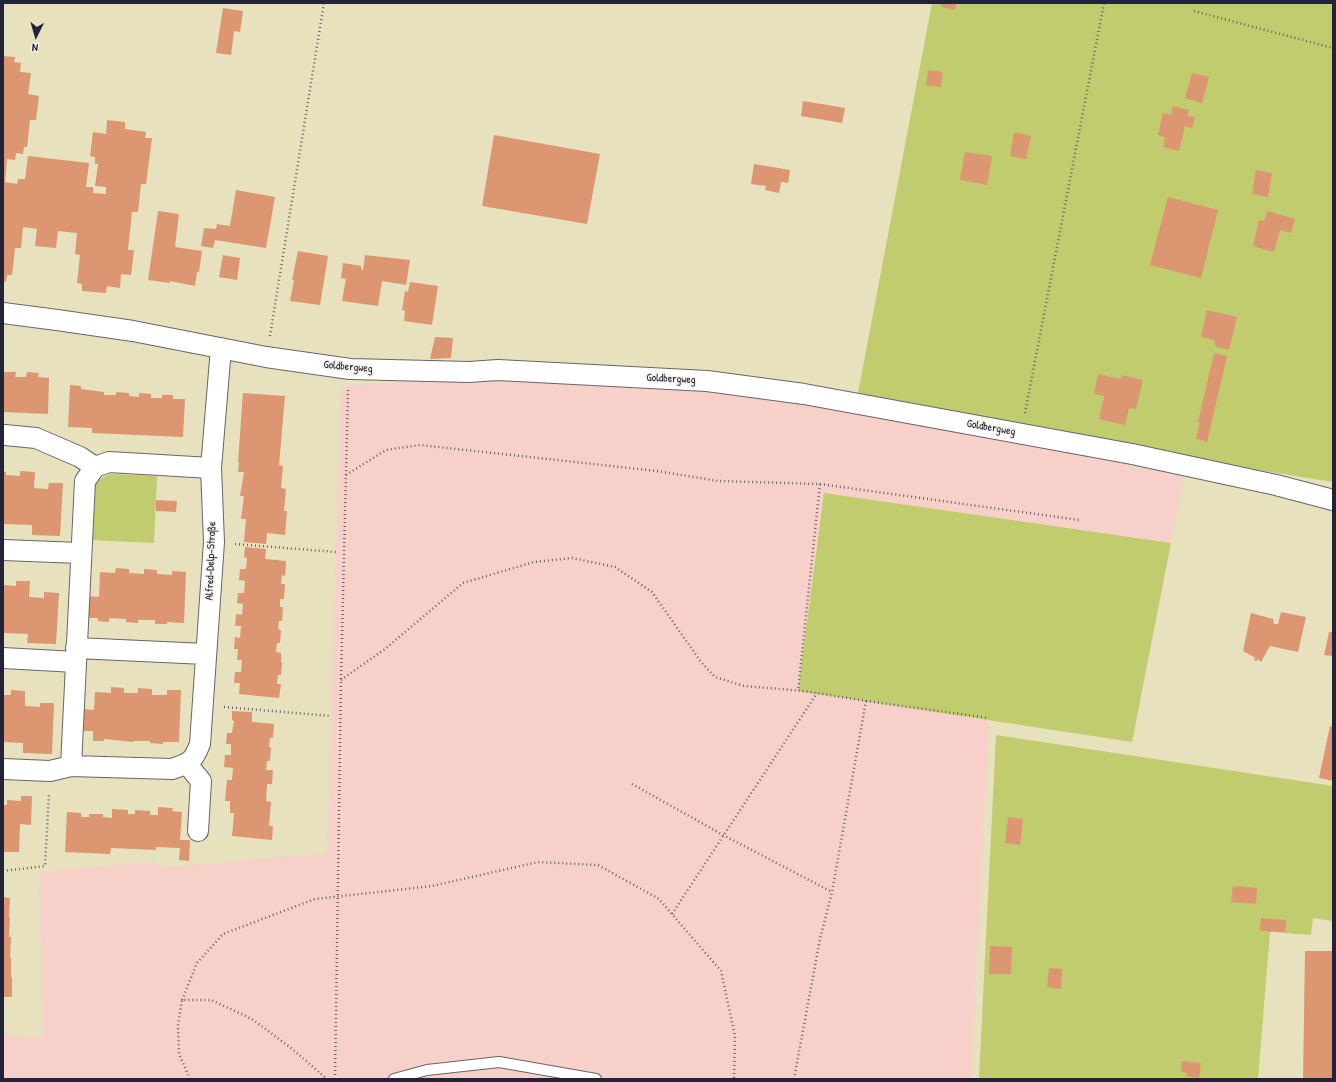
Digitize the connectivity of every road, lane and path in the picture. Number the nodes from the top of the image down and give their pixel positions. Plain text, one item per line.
1 (324, 3) edge
2 (1104, 3) edge
3 (1194, 11) dead end
4 (1333, 48) edge
5 (3, 313) edge
6 (220, 348) junction
7 (266, 357) junction
8 (350, 369) junction
9 (1021, 433) junction
10 (5, 435) dead end
11 (95, 467) junction
12 (211, 468) junction
13 (346, 475) junction
14 (820, 484) junction
15 (1333, 500) edge
16 (1079, 520) dead end
17 (214, 542) junction
18 (3, 550) edge
19 (336, 552) dead end
20 (80, 553) junction
21 (206, 654) junction
22 (76, 655) junction
23 (3, 658) edge
24 (341, 680) junction
25 (798, 691) junction
26 (817, 693) junction
27 (866, 701) junction
28 (203, 705) junction
29 (331, 716) dead end
30 (989, 718) dead end
31 (187, 764) junction
32 (71, 766) junction
33 (3, 769) edge
34 (50, 771) junction
35 (632, 784) dead end
36 (198, 831) dead end
37 (723, 835) junction
38 (3, 871) edge
39 (832, 892) junction
40 (338, 897) junction
41 (672, 914) junction
42 (182, 1000) junction
43 (190, 1079) edge
44 (327, 1079) edge
45 (334, 1079) edge
46 (394, 1079) edge
47 (596, 1079) edge
48 (734, 1079) edge
49 (794, 1079) edge

1 - 7 path
2 - 9 path
3 - 4 path
5 - 6 street, Goldbergweg
6 - 7 street, Goldbergweg
6 - 12 street, Alfred-Delp-Straße
7 - 8 street, Goldbergweg
8 - 9 street, Goldbergweg
8 - 13 path
9 - 15 street, Goldbergweg
10 - 11 street
11 - 12 street
11 - 20 street
12 - 17 street, Alfred-Delp-Straße
13 - 14 path
13 - 24 path
14 - 16 path
14 - 25 path
17 - 19 path
17 - 21 street, Alfred-Delp-Straße
18 - 20 street
20 - 22 street
21 - 22 street
21 - 28 street, Alfred-Delp-Straße
22 - 23 street
22 - 32 street
24 - 25 path
24 - 40 path
25 - 26 path
26 - 27 path
26 - 37 path
27 - 30 path
27 - 39 path
28 - 29 path
28 - 31 street, Alfred-Delp-Straße
31 - 32 street
31 - 36 street
32 - 34 street
33 - 34 street
34 - 38 path
35 - 37 path
37 - 39 path
37 - 41 path
39 - 49 path
40 - 41 path
40 - 42 path
40 - 45 path
41 - 48 path
42 - 43 path
42 - 44 path
46 - 47 lane

